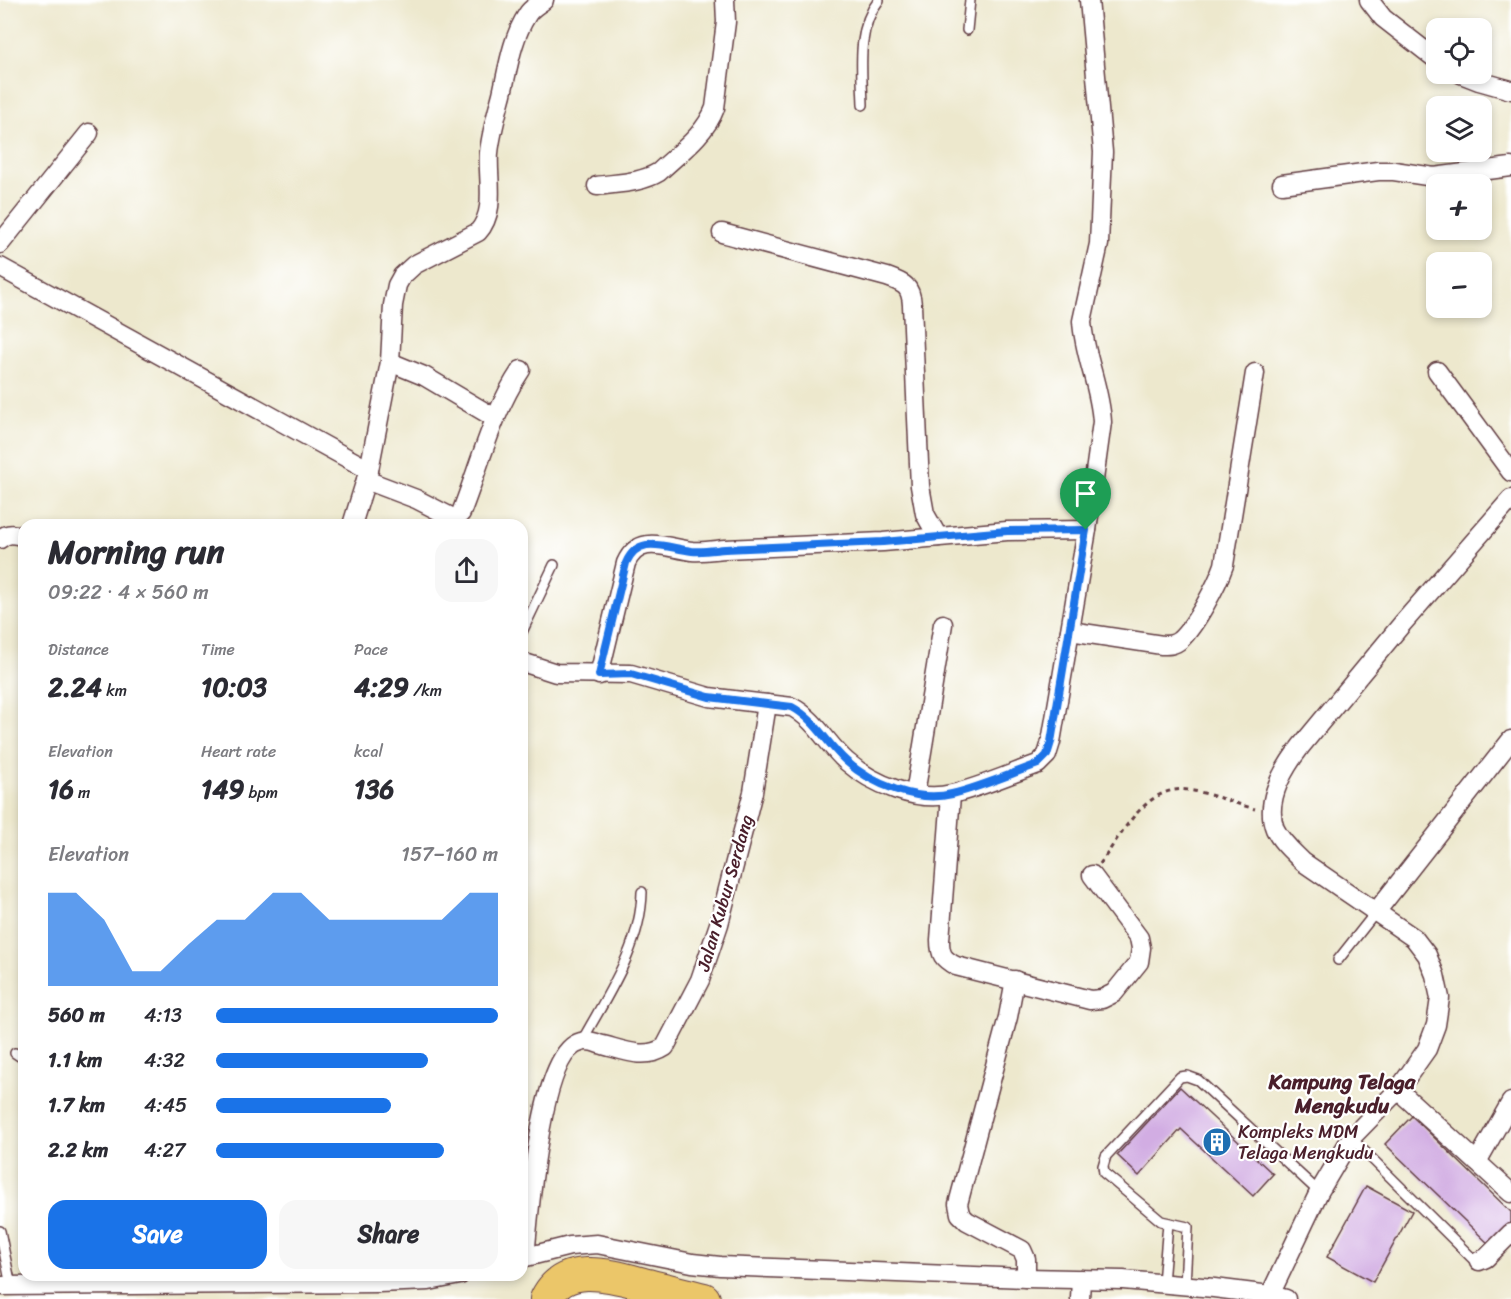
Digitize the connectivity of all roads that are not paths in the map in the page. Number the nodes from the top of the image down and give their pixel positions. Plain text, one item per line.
1 (544, 0) edge
2 (725, 0) edge
3 (879, 0) edge
4 (970, 0) edge
5 (1089, 0) edge
6 (1369, 0) edge
7 (967, 30) dead end
8 (1426, 51) edge
9 (1490, 84) edge
10 (1511, 90) edge
11 (863, 105) dead end
12 (89, 133) dead end
13 (1511, 167) edge
14 (1282, 184) dead end
15 (597, 186) dead end
16 (722, 233) dead end
17 (0, 244) edge
18 (0, 267) edge
19 (390, 362) junction
20 (521, 370) dead end
21 (1437, 371) dead end
22 (1255, 373) dead end
23 (495, 418) junction
24 (1511, 472) edge
25 (367, 475) junction
26 (1511, 499) edge
27 (354, 519) edge
28 (1086, 530) junction
29 (18, 535) edge
30 (938, 537) junction
31 (0, 539) edge
32 (554, 565) dead end
33 (528, 619) edge
34 (943, 624) dead end
35 (1070, 631) junction
36 (528, 664) edge
37 (599, 675) junction
38 (767, 704) junction
39 (1511, 740) edge
40 (915, 794) junction
41 (951, 795) junction
42 (1092, 875) road end
43 (642, 892) dead end
44 (1376, 912) junction
45 (1338, 960) dead end
46 (1015, 981) junction
47 (582, 1041) junction
48 (15, 1053) dead end
49 (18, 1055) edge
50 (1398, 1090) junction
51 (1511, 1102) edge
52 (1351, 1138) junction
53 (529, 1162) edge
54 (1477, 1162) junction
55 (528, 1181) edge
56 (1319, 1192) junction
57 (1511, 1193) edge
58 (1168, 1223) junction
59 (0, 1231) edge
60 (1511, 1233) edge
61 (528, 1256) edge
62 (611, 1261) junction
63 (1479, 1261) joint
64 (1026, 1278) junction
65 (1081, 1279) junction
66 (84, 1281) edge
67 (187, 1281) edge
68 (429, 1281) edge
69 (1163, 1283) junction
70 (1185, 1286) junction
71 (7, 1290) edge
72 (1278, 1297) edge
73 (546, 1299) edge
74 (704, 1299) edge
75 (1080, 1299) edge

1 - 19 street
2 - 15 street
3 - 11 lane
4 - 7 lane
5 - 28 street
6 - 8 street
9 - 10 street
12 - 17 street
13 - 14 street
16 - 30 street
18 - 25 street
19 - 23 street
19 - 25 street
20 - 23 street
21 - 24 street
22 - 35 street
23 - 25 street
25 - 27 street
26 - 44 street
28 - 30 street
28 - 35 street
29 - 31 street
30 - 37 street
32 - 33 lane
34 - 40 street
35 - 41 street
36 - 37 street
37 - 38 street
38 - 40 street
38 - 47 street, Jalan Kubur Serdang
39 - 44 street
40 - 41 street
41 - 46 street
42 - 46 street
43 - 47 lane
44 - 45 lane
44 - 50 street
46 - 64 street
47 - 53 street
48 - 49 lane
50 - 52 street
50 - 54 street
51 - 54 street
52 - 56 street
52 - 63 lane
53 - 55 street
54 - 57 street
56 - 58 lane
56 - 72 street
58 - 69 lane
58 - 70 lane
59 - 71 lane
60 - 63 street
61 - 62 street
62 - 64 street
62 - 73 highway
62 - 74 highway
64 - 65 street
65 - 69 street
65 - 75 street
66 - 71 street
67 - 68 street
69 - 70 street
70 - 72 street

